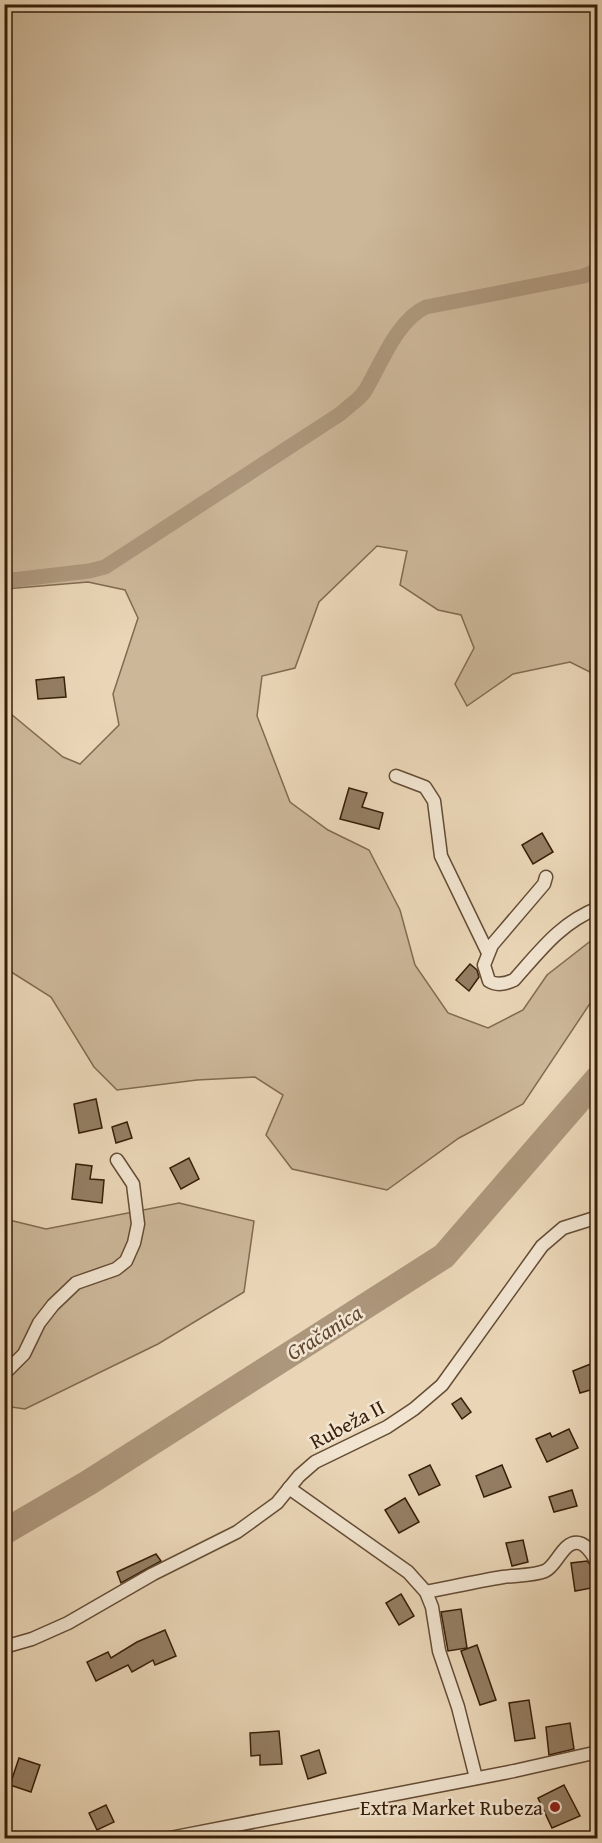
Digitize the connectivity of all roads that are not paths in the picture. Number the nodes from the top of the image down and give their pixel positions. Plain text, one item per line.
1 (396, 776) dead end
2 (546, 877) dead end
3 (597, 908) edge
4 (488, 953) junction
5 (117, 1160) dead end
6 (597, 1217) edge
7 (4, 1374) edge
8 (289, 1488) junction
9 (597, 1563) edge
10 (426, 1592) junction
11 (4, 1647) edge
12 (597, 1752) edge
13 (476, 1778) junction
14 (170, 1839) edge

1 - 4 street
2 - 4 street
3 - 4 street
5 - 7 street
6 - 8 street, Rubeža II
8 - 10 street
8 - 11 street, Rubeža II
9 - 10 street
10 - 13 street
12 - 13 street
13 - 14 street

